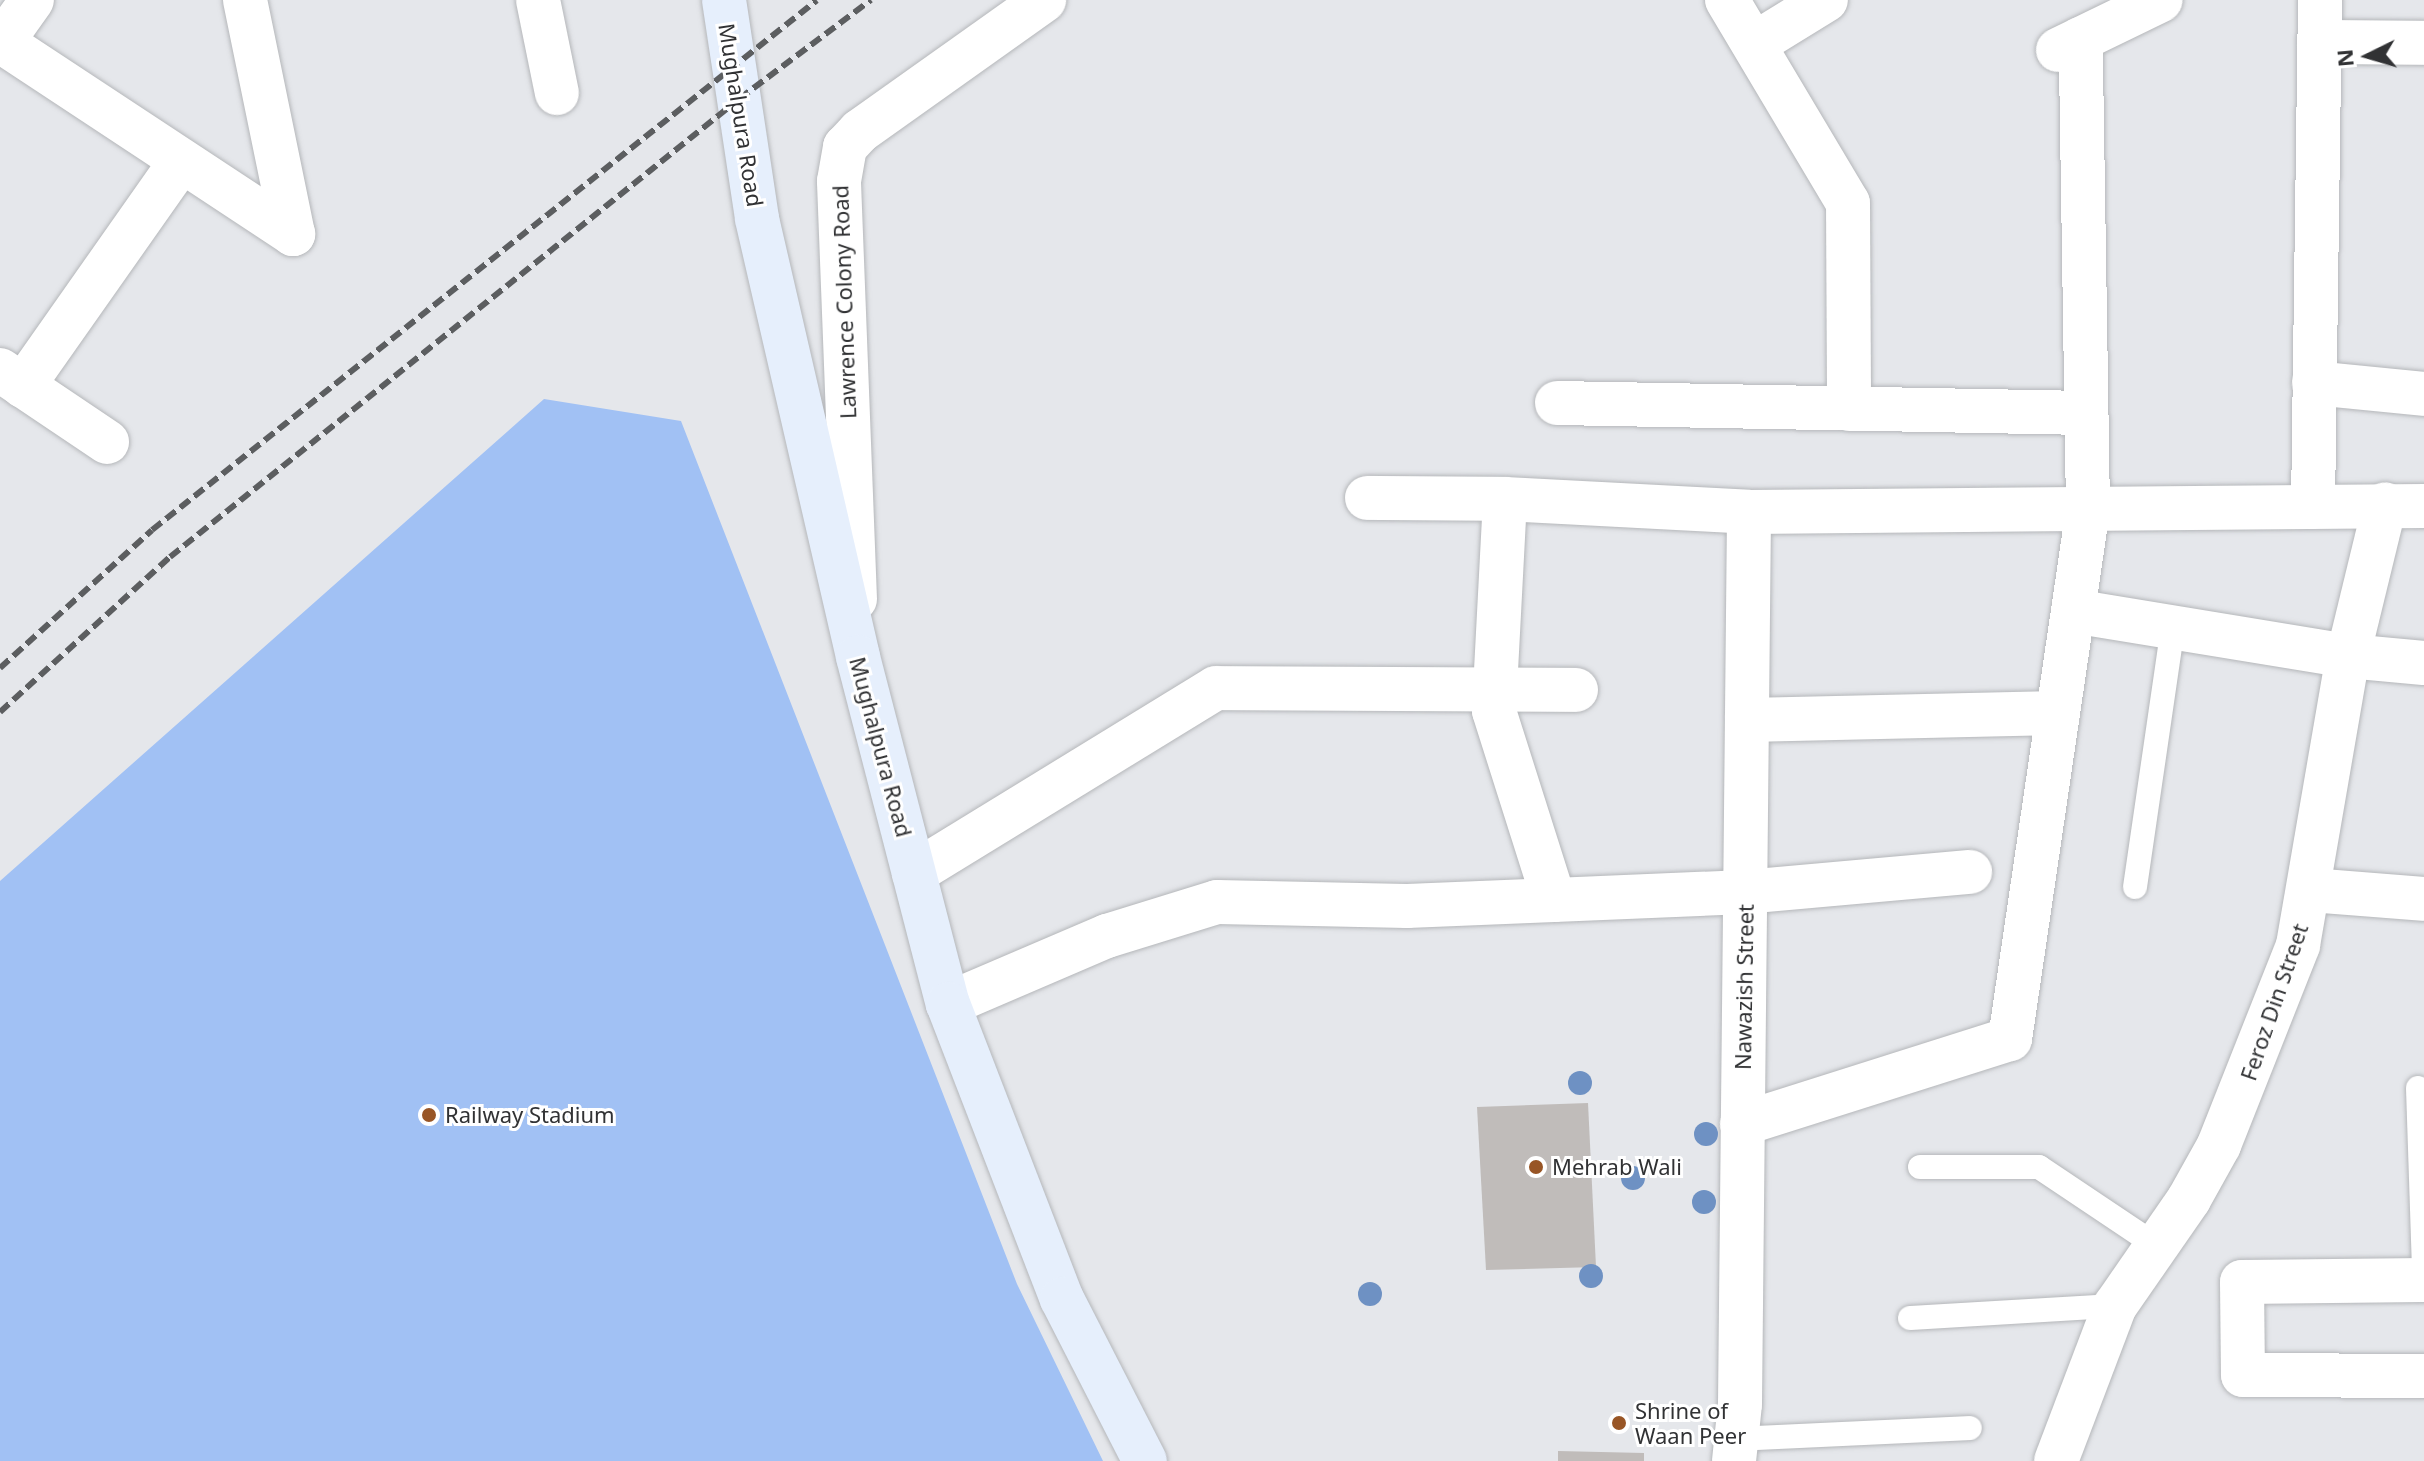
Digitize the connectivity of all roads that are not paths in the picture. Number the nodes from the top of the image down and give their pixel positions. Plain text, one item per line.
1 (32, 0) edge
2 (245, 0) edge
3 (538, 0) edge
4 (724, 0) edge
5 (1044, 0) edge
6 (1727, 0) edge
7 (1826, 0) edge
8 (2161, 0) edge
9 (2319, 21) edge
10 (1756, 43) junction
11 (2424, 43) edge
12 (1, 44) edge
13 (557, 93) dead end
14 (181, 161) junction
15 (12, 378) edge
16 (2314, 383) junction
17 (2424, 394) edge
18 (1557, 403) dead end
19 (1849, 409) junction
20 (2086, 413) junction
21 (107, 442) dead end
22 (1367, 498) dead end
23 (1505, 499) junction
24 (2405, 505) edge
25 (2313, 507) junction
26 (2088, 509) junction
27 (1749, 512) junction
28 (2073, 611) junction
29 (2173, 626) junction
30 (2348, 656) junction
31 (858, 657) junction
32 (2424, 663) edge
33 (1495, 689) junction
34 (1576, 690) dead end
35 (2058, 713) junction
36 (1747, 720) junction
37 (1970, 872) dead end
38 (914, 873) junction
39 (2135, 887) dead end
40 (2310, 890) junction
41 (1745, 892) junction
42 (2424, 899) edge
43 (1554, 900) junction
44 (948, 1004) junction
45 (2418, 1088) dead end
46 (1742, 1124) junction
47 (1920, 1167) dead end
48 (2157, 1246) junction
49 (2424, 1267) edge
50 (2424, 1280) edge
51 (2115, 1306) junction
52 (1910, 1318) dead end
53 (2424, 1376) edge
54 (1970, 1428) dead end
55 (1735, 1450) edge
56 (1145, 1461) edge
57 (2056, 1461) edge

1 - 12 street
2 - 14 street
3 - 13 street
4 - 31 main road, Mughalpura Road
5 - 31 street, Lawrence Colony Road
6 - 10 street
7 - 10 street
8 - 20 street
9 - 11 street
9 - 16 street
10 - 19 street
12 - 14 street
14 - 15 street
15 - 21 street
16 - 17 street
16 - 25 street
18 - 19 street
19 - 20 street
20 - 26 street
22 - 23 street
23 - 27 street
23 - 33 street
24 - 25 street
24 - 30 street, Feroz Din Street
25 - 26 street
26 - 27 street
26 - 28 street
27 - 36 street, Nawazish Street
28 - 29 street
28 - 35 street
29 - 30 street
29 - 39 lane
30 - 32 street
30 - 40 street, Feroz Din Street
31 - 38 main road, Mughalpura Road
33 - 34 street
33 - 38 street
33 - 43 street
35 - 36 street
35 - 46 street
36 - 41 street, Nawazish Street
37 - 41 street
38 - 44 main road, Mughalpura Road
40 - 42 street
40 - 48 street, Feroz Din Street
41 - 43 street
41 - 46 street, Nawazish Street
43 - 44 street
44 - 56 main road, Mughalpura Road
45 - 49 lane
46 - 55 street, Nawazish Street
47 - 48 lane
48 - 51 street, Feroz Din Street
50 - 53 street
51 - 52 lane
51 - 57 street, Feroz Din Street
54 - 55 lane

